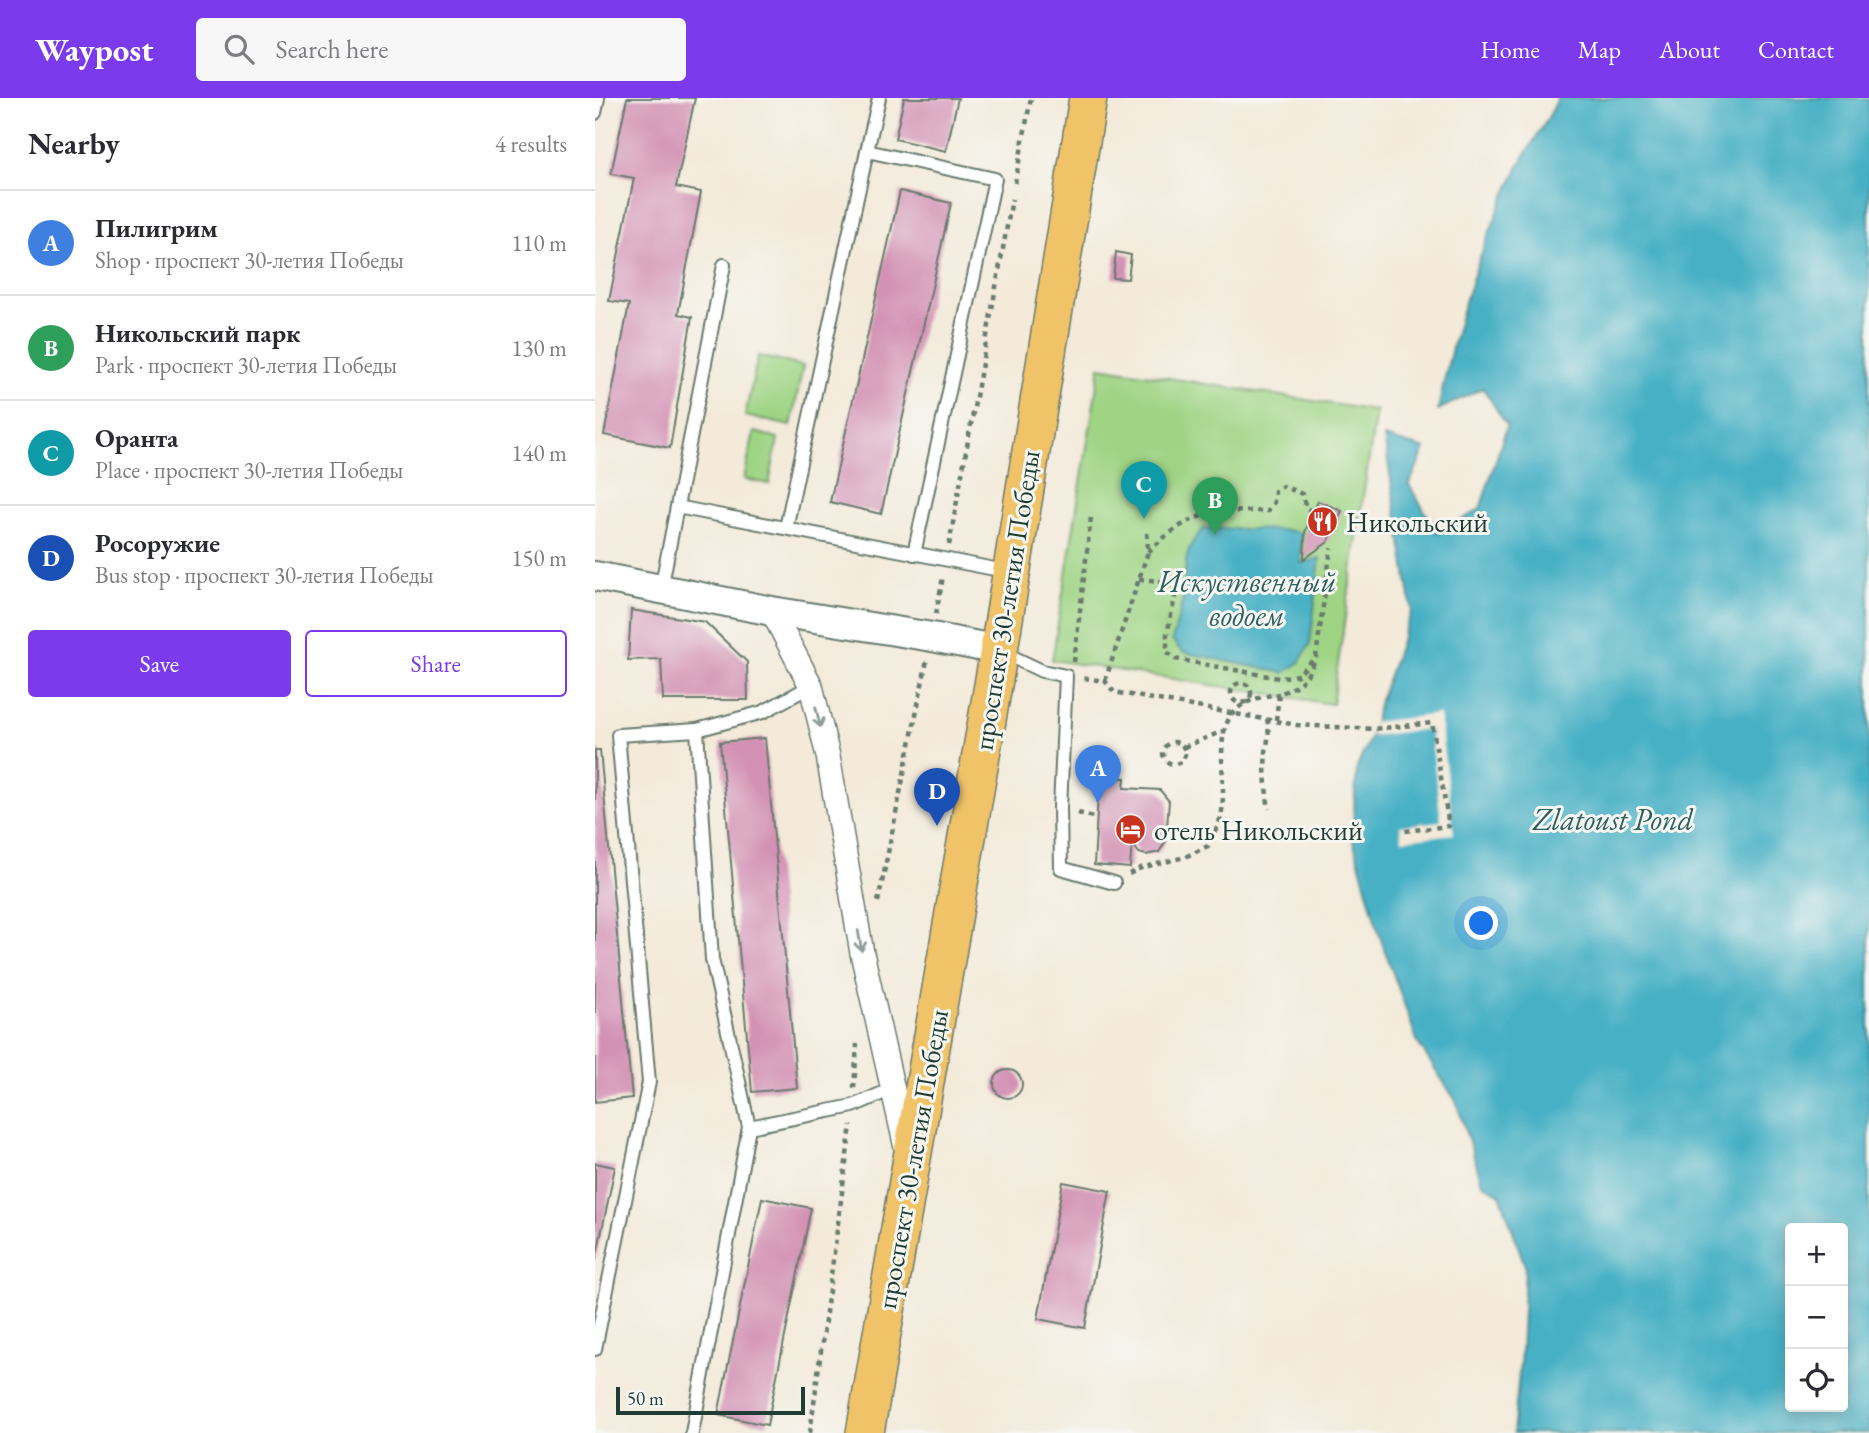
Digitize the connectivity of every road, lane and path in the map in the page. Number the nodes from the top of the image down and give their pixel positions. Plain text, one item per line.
1 (598, 98) edge
2 (879, 98) edge
3 (1031, 98) edge
4 (1088, 98) edge
5 (595, 113) edge
6 (867, 151) junction
7 (725, 265) dead end
8 (677, 507) junction
9 (1313, 512) dead end
10 (1091, 517) dead end
11 (786, 528) junction
12 (1147, 531) dead end
13 (1331, 548) dead end
14 (1148, 552) junction
15 (914, 554) junction
16 (946, 560) junction
17 (1011, 572) junction
18 (595, 576) edge
19 (1139, 579) junction
20 (661, 589) junction
21 (772, 611) junction
22 (932, 636) junction
23 (999, 650) junction
24 (1316, 657) junction
25 (1070, 676) junction
26 (1105, 681) junction
27 (811, 686) junction
28 (1279, 694) junction
29 (1245, 702) junction
30 (1231, 713) junction
31 (1267, 719) junction
32 (1276, 720) junction
33 (697, 730) junction
34 (1223, 731) junction
35 (1184, 747) junction
36 (1269, 809) dead end
37 (1405, 831) dead end
38 (1114, 883) joint
39 (876, 908) dead end
40 (857, 1036) dead end
41 (893, 1089) junction
42 (853, 1106) junction
43 (749, 1128) junction
44 (911, 1171) junction
45 (595, 1349) edge
46 (692, 1433) edge
47 (810, 1433) edge
48 (865, 1433) edge

1 - 5 lane
2 - 6 lane
3 - 16 path
4 - 17 main road, проспект 30-летия Победы
6 - 11 lane
6 - 15 lane
7 - 8 lane
8 - 11 lane
8 - 20 lane
9 - 14 path
10 - 25 path
11 - 15 lane
12 - 14 path
13 - 24 path
14 - 19 path
15 - 16 lane
16 - 17 lane
16 - 22 path
17 - 23 main road, проспект 30-летия Победы
18 - 20 street
19 - 24 path
19 - 26 path
20 - 21 street
21 - 22 street
21 - 27 street
22 - 23 street
22 - 39 path
23 - 25 lane
23 - 44 main road, проспект 30-летия Победы
24 - 28 path
25 - 26 path
25 - 38 lane
26 - 30 path
27 - 33 lane
27 -> 41 street
28 - 29 path
28 - 32 path
29 - 29 path
29 - 30 path
30 - 31 path
30 - 34 path
31 - 32 path
31 - 36 path
32 - 37 path
33 - 43 lane
33 - 45 lane
34 - 35 path
34 - 38 path
35 - 35 path
40 - 42 path
41 - 42 lane
41 - 44 street
42 - 43 lane
42 - 47 path
43 - 46 lane
44 - 48 main road, проспект 30-летия Победы

